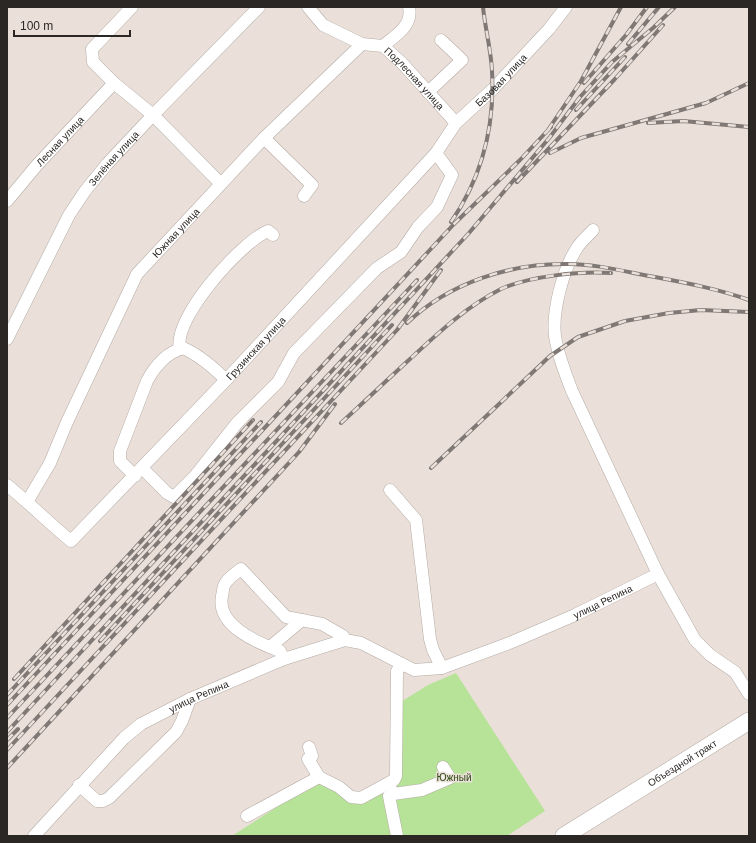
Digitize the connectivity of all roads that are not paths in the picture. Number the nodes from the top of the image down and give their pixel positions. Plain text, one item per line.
1 (132, 7) edge
2 (259, 7) edge
3 (308, 7) edge
4 (409, 7) edge
5 (566, 7) edge
6 (441, 40) dead end
7 (362, 44) junction
8 (383, 46) junction
9 (114, 83) junction
10 (428, 92) junction
11 (153, 115) junction
12 (456, 123) junction
13 (264, 138) junction
14 (436, 153) junction
15 (220, 183) junction
16 (304, 196) dead end
17 (7, 201) edge
18 (593, 230) dead end
19 (273, 235) dead end
20 (7, 339) edge
21 (180, 348) junction
22 (226, 380) junction
23 (139, 472) junction
24 (7, 485) edge
25 (390, 490) dead end
26 (28, 502) junction
27 (658, 574) junction
28 (302, 620) junction
29 (345, 640) junction
30 (270, 647) junction
31 (284, 659) junction
32 (402, 664) junction
33 (442, 668) junction
34 (749, 694) edge
35 (190, 698) junction
36 (749, 721) edge
37 (309, 747) dead end
38 (443, 767) dead end
39 (319, 777) junction
40 (79, 785) junction
41 (391, 788) junction
42 (247, 816) dead end
43 (34, 836) edge
44 (397, 836) edge
45 (564, 836) edge

1 - 9 street
2 - 11 street, Зелёная улица
3 - 7 street, Подлесная улица
4 - 8 street
5 - 12 street, Базовая улица
6 - 10 street
7 - 8 street, Подлесная улица
7 - 13 street, Южная улица
8 - 10 street, Подлесная улица
9 - 11 street
9 - 17 street, Лесная улица
10 - 12 street, Подлесная улица
11 - 15 street
11 - 20 street, Зелёная улица
12 - 14 street, Базовая улица
13 - 15 street, Южная улица
13 - 16 street
14 - 22 street, Грузинская улица
14 - 23 street
15 - 26 street, Южная улица
18 - 27 street
19 - 21 street
21 - 22 street
21 - 23 street
22 - 23 street, Грузинская улица
23 - 26 street, Грузинская улица
24 - 26 street
25 - 33 street
27 - 33 street, улица Репина
27 - 34 street
28 - 29 street
28 - 30 street
28 - 30 street
29 - 31 street, улица Репина
29 - 32 street, улица Репина
30 - 31 street
31 - 35 street, улица Репина
32 - 33 street, улица Репина
32 - 41 street
35 - 40 street, улица Репина
35 - 40 street
36 - 45 highway, Объездной тракт
37 - 39 street
38 - 41 street
39 - 41 street
39 - 42 street
40 - 43 street, улица Репина
41 - 44 street

